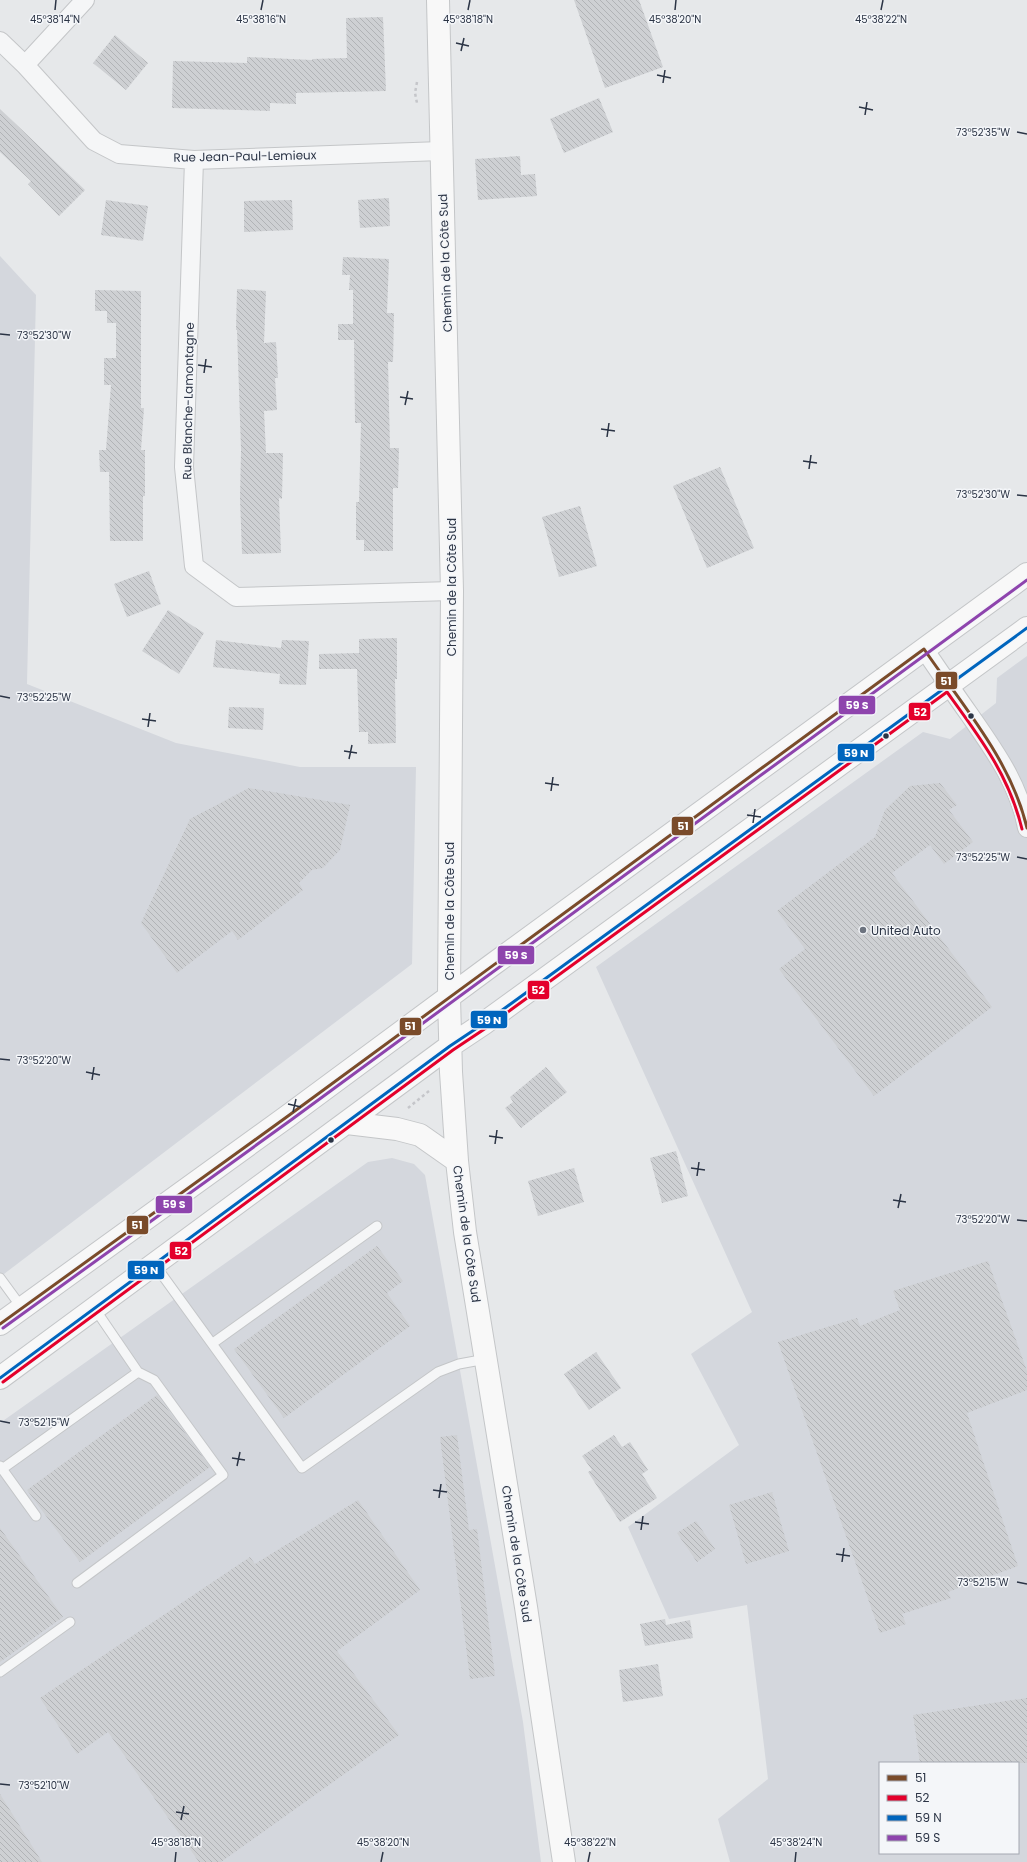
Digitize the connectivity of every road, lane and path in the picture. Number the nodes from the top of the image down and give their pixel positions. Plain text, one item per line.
1 (85, 0) edge
2 (438, 0) edge
3 (0, 41) edge
4 (25, 65) junction
5 (441, 151) junction
6 (194, 160) junction
7 (1027, 574) edge
8 (452, 592) junction
9 (1027, 628) edge
10 (924, 649) junction
11 (948, 685) junction
12 (1027, 828) edge
13 (449, 997) junction
14 (450, 1046) junction
15 (431, 1090) dead end
16 (406, 1110) dead end
17 (347, 1124) junction
18 (457, 1161) junction
19 (377, 1226) dead end
20 (155, 1264) junction
21 (0, 1278) edge
22 (22, 1308) junction
23 (95, 1309) junction
24 (0, 1324) edge
25 (213, 1343) junction
26 (486, 1359) junction
27 (138, 1372) junction
28 (0, 1378) edge
29 (1, 1467) edge
30 (36, 1516) dead end
31 (77, 1583) dead end
32 (70, 1622) dead end
33 (0, 1672) edge
34 (564, 1862) edge

1 - 4 street
2 - 5 street, Chemin de la Côte Sud
3 - 4 street, Rue Jean-Paul-Lemieux
4 - 6 street, Rue Jean-Paul-Lemieux
5 - 6 street, Rue Jean-Paul-Lemieux
5 - 8 street, Chemin de la Côte Sud
6 - 8 street, Rue Blanche-Lamontagne
7 - 10 street
8 - 13 street, Chemin de la Côte Sud
9 - 11 street
10 - 11 street
10 - 13 street
11 - 12 street
11 - 14 street
13 - 14 street, Chemin de la Côte Sud
13 - 22 street
14 - 17 street
14 - 18 street, Chemin de la Côte Sud
15 - 16 path
17 - 18 street
17 - 20 street
18 - 26 street, Chemin de la Côte Sud
19 - 25 lane
20 - 23 street
20 - 25 lane
21 - 22 lane
22 - 24 street
23 - 27 lane
23 - 28 street
25 - 26 lane
26 - 34 street, Chemin de la Côte Sud
27 - 29 lane
27 - 31 lane
29 - 30 lane
32 - 33 lane

